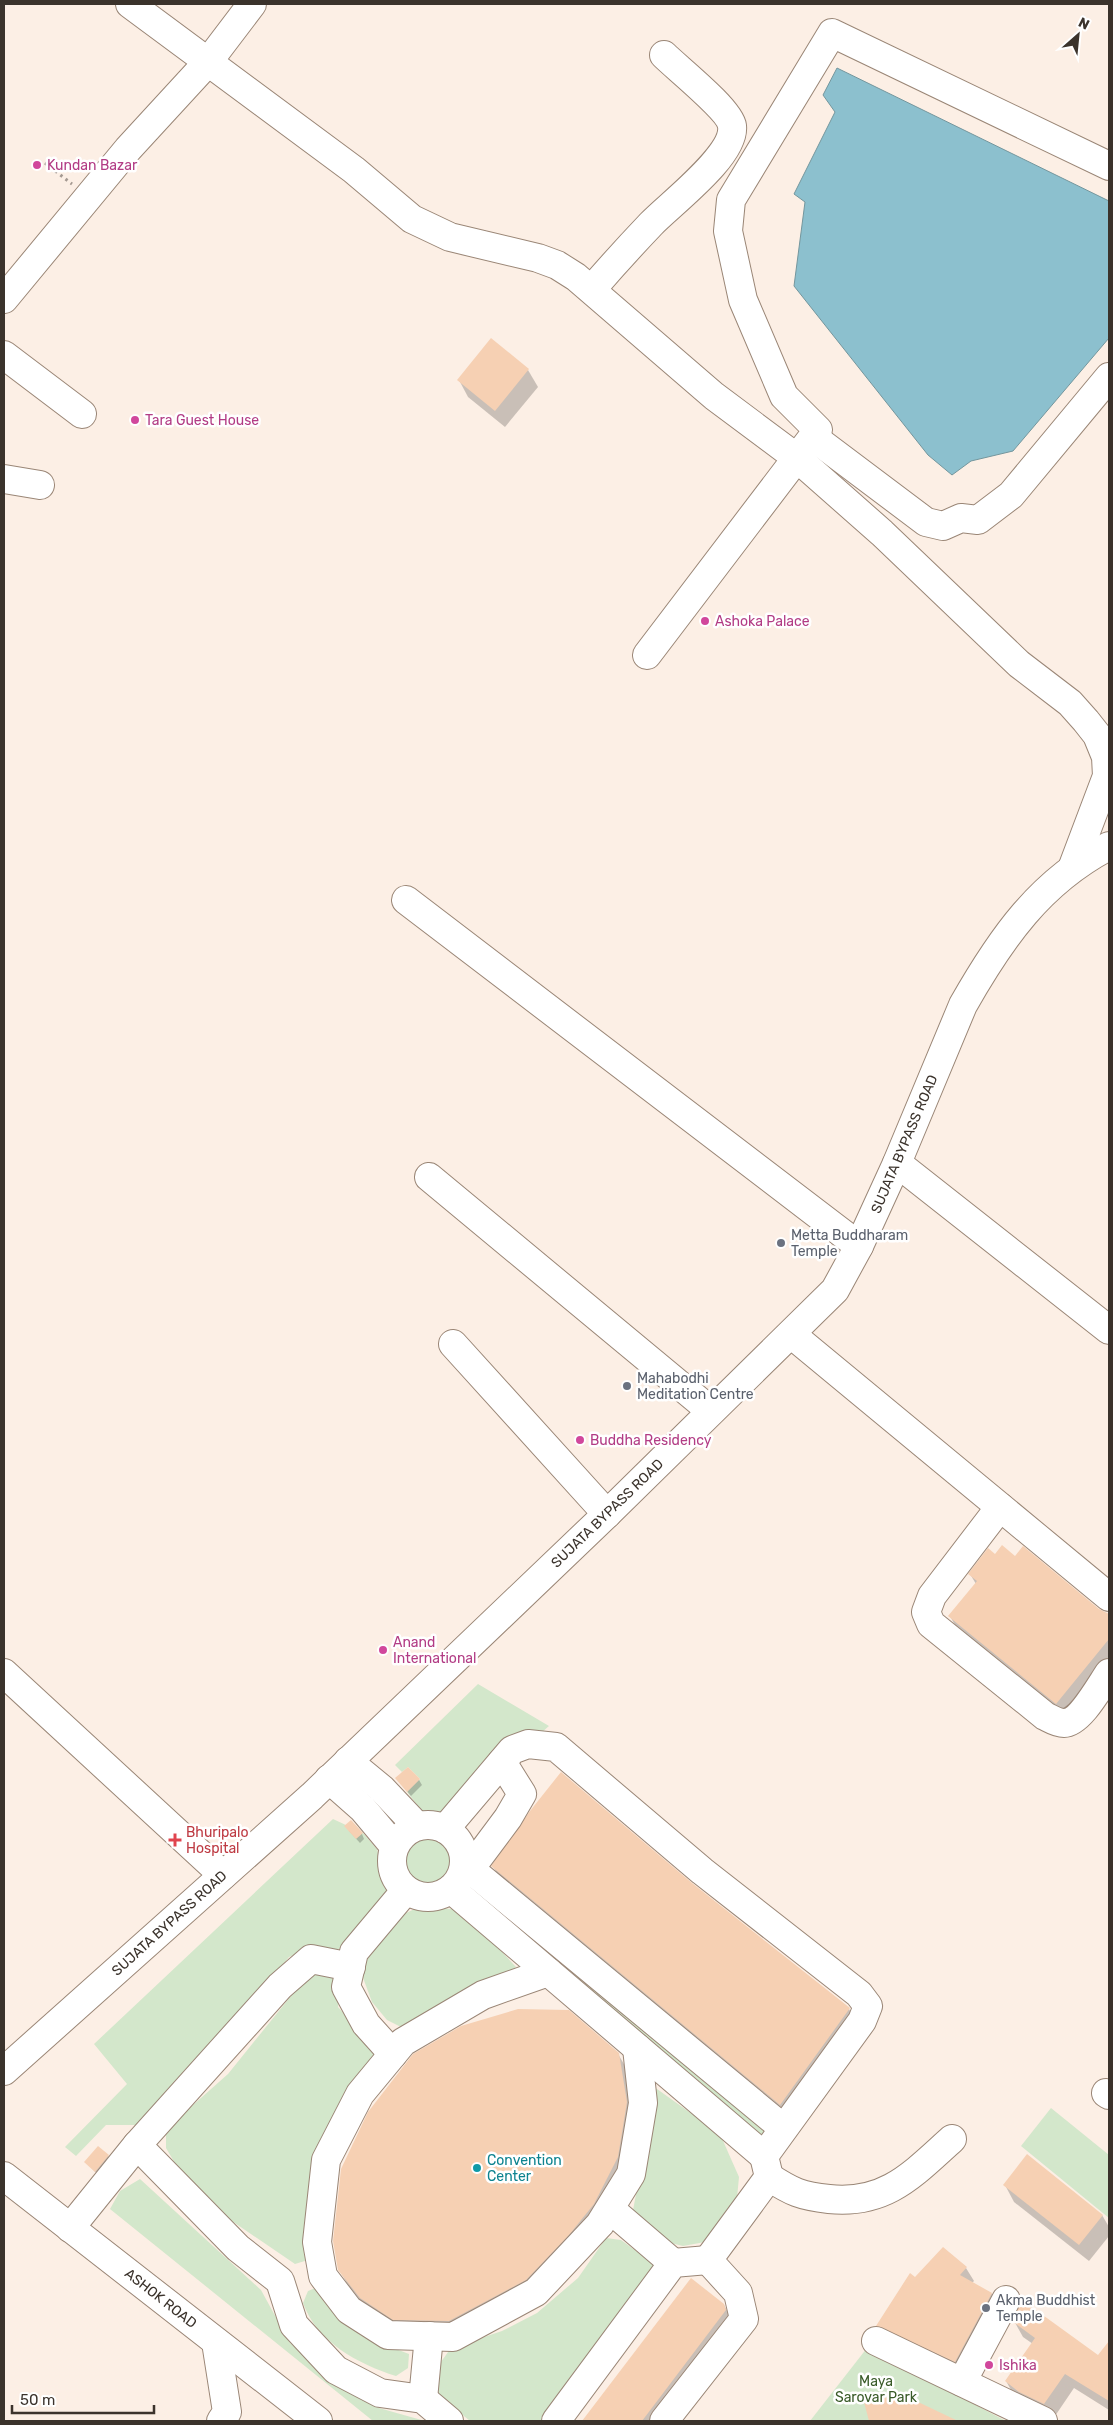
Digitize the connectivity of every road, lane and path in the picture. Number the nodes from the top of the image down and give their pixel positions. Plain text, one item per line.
1 (130, 4) edge
2 (252, 4) edge
3 (664, 55) dead end
4 (208, 62) junction
5 (45, 163) dead end
6 (1109, 166) edge
7 (88, 197) junction
8 (592, 289) junction
9 (4, 299) edge
10 (4, 355) edge
11 (1109, 377) edge
12 (82, 414) dead end
13 (805, 447) junction
14 (4, 479) edge
15 (40, 485) dead end
16 (648, 655) dead end
17 (1109, 846) edge
18 (1073, 866) junction
19 (406, 900) dead end
20 (897, 1163) junction
21 (429, 1177) dead end
22 (859, 1246) junction
23 (1109, 1330) edge
24 (790, 1334) junction
25 (453, 1344) dead end
26 (711, 1412) junction
27 (1000, 1507) junction
28 (607, 1514) junction
29 (1109, 1597) edge
30 (4, 1673) edge
31 (1109, 1673) edge
32 (502, 1762) junction
33 (338, 1770) junction
34 (418, 1826) junction
35 (445, 1829) junction
36 (394, 1846) junction
37 (467, 1866) junction
38 (223, 1875) junction
39 (451, 1889) junction
40 (406, 1890) junction
41 (351, 1967) junction
42 (548, 1972) junction
43 (637, 2048) junction
44 (393, 2054) junction
45 (4, 2071) edge
46 (783, 2128) junction
47 (952, 2139) dead end
48 (137, 2145) junction
49 (766, 2167) junction
50 (4, 2176) edge
51 (610, 2209) junction
52 (70, 2228) junction
53 (708, 2260) junction
54 (673, 2262) junction
55 (323, 2276) junction
56 (280, 2281) junction
57 (1006, 2300) dead end
58 (429, 2336) junction
59 (216, 2342) junction
60 (876, 2342) dead end
61 (962, 2382) junction
62 (423, 2399) junction
63 (221, 2421) edge
64 (318, 2421) edge
65 (449, 2421) edge
66 (556, 2421) edge
67 (664, 2421) edge
68 (1042, 2421) edge

1 - 4 street
2 - 4 street
3 - 8 street
4 - 7 street
4 - 8 street
5 - 7 path
6 - 13 street
7 - 9 street
8 - 13 street
10 - 12 street
11 - 13 street
13 - 16 street
13 - 18 street
14 - 15 street
17 - 18 street, SUJATA BYPASS ROAD
18 - 20 street, SUJATA BYPASS ROAD
19 - 22 street
20 - 22 street, SUJATA BYPASS ROAD
20 - 23 street
21 - 26 street
22 - 24 street, SUJATA BYPASS ROAD
24 - 26 street, SUJATA BYPASS ROAD
24 - 27 street
25 - 28 street
26 - 28 street, SUJATA BYPASS ROAD
27 - 29 street
27 - 31 street
28 - 33 street, SUJATA BYPASS ROAD
30 - 38 street
32 - 35 street
32 - 37 street
32 - 46 street
33 - 34 street
33 - 36 street
33 - 38 street, SUJATA BYPASS ROAD
34 - 35 street
34 - 36 street
35 - 37 street
36 - 40 street
37 - 39 street
37 - 46 street
38 - 45 street, SUJATA BYPASS ROAD
39 - 40 street
39 - 42 street
40 - 41 street
41 - 44 street
41 - 48 street
42 - 43 street
42 - 44 street
43 - 49 street
43 - 51 street
44 - 55 street
46 - 49 street
47 - 49 street
48 - 52 street
48 - 56 street
49 - 53 street
50 - 52 street, ASHOK ROAD
51 - 54 street
51 - 58 street
52 - 59 street, ASHOK ROAD
53 - 54 street
53 - 67 street
54 - 66 street
55 - 56 street
55 - 58 street
56 - 62 street
57 - 61 street
58 - 62 street
59 - 63 street
59 - 64 street, ASHOK ROAD
60 - 61 street
61 - 68 street
62 - 65 street

